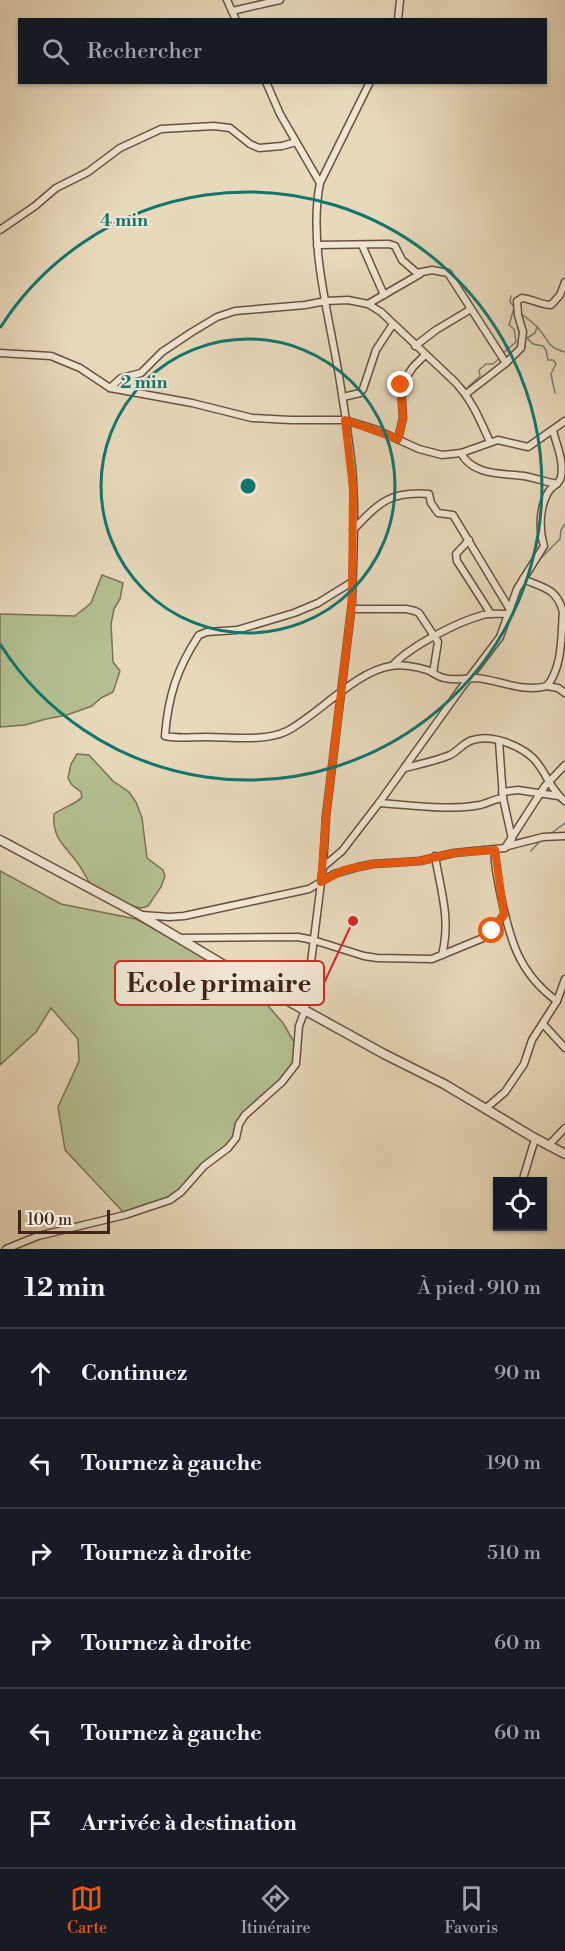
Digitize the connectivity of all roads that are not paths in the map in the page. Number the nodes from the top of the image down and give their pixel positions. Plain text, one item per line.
1 (226, 0) edge
2 (280, 0) edge
3 (400, 0) edge
4 (232, 11) junction
5 (235, 18) edge
6 (398, 18) edge
7 (267, 84) edge
8 (369, 84) edge
9 (296, 142) junction
10 (320, 183) junction
11 (0, 230) edge
12 (317, 245) junction
13 (362, 245) junction
14 (423, 272) junction
15 (565, 282) edge
16 (384, 295) junction
17 (326, 301) junction
18 (368, 304) junction
19 (471, 309) junction
20 (393, 324) junction
21 (415, 346) junction
22 (0, 353) edge
23 (425, 355) junction
24 (506, 363) junction
25 (110, 388) junction
26 (466, 394) junction
27 (343, 397) junction
28 (345, 420) junction
29 (565, 421) edge
30 (553, 431) junction
31 (398, 439) junction
32 (490, 442) junction
33 (461, 453) junction
34 (557, 484) junction
35 (353, 530) junction
36 (469, 540) junction
37 (523, 579) junction
38 (352, 582) junction
39 (357, 609) dead end
40 (508, 611) junction
41 (491, 614) junction
42 (435, 636) junction
43 (393, 665) junction
44 (433, 673) junction
45 (469, 678) junction
46 (548, 686) junction
47 (340, 693) junction
48 (565, 693) edge
49 (499, 741) junction
50 (565, 765) edge
51 (405, 768) junction
52 (550, 780) junction
53 (540, 794) junction
54 (502, 795) junction
55 (558, 796) junction
56 (565, 801) edge
57 (379, 803) junction
58 (565, 836) edge
59 (512, 839) junction
60 (0, 840) edge
61 (508, 846) junction
62 (495, 850) junction
63 (435, 856) junction
64 (323, 867) junction
65 (321, 882) junction
66 (140, 915) junction
67 (504, 915) junction
68 (180, 938) junction
69 (313, 940) junction
70 (442, 955) junction
71 (565, 979) edge
72 (563, 996) edge
73 (557, 1001) junction
74 (305, 1010) junction
75 (543, 1024) junction
76 (565, 1048) edge
77 (485, 1109) junction
78 (565, 1128) edge
79 (535, 1139) junction
80 (548, 1146) junction
81 (565, 1154) edge
82 (524, 1177) edge
83 (6, 1249) edge

1 - 4 street
2 - 4 street
3 - 6 street
4 - 5 street
7 - 9 street
8 - 10 street
9 - 10 street
9 - 11 street
10 - 12 street
12 - 13 street
12 - 17 street
13 - 14 street
13 - 16 street
14 - 16 street
14 - 19 street
15 - 24 street
16 - 18 street
17 - 18 street
17 - 25 street
17 - 27 street
18 - 20 street
19 - 21 street
19 - 24 street
20 - 21 street
20 - 27 street
21 - 23 street
22 - 25 street
23 - 26 street
23 - 31 street
24 - 26 street
25 - 28 street
26 - 32 street
27 - 28 street
28 - 31 street
28 - 35 street
29 - 30 street
30 - 32 street
30 - 34 street
31 - 33 street
32 - 33 street
33 - 34 street
34 - 37 street
35 - 36 street
35 - 38 street
36 - 40 street
36 - 41 street
37 - 40 street
37 - 46 street
38 - 47 street
38 - 47 street
39 - 42 street
40 - 41 street
40 - 45 street
41 - 42 street
42 - 43 street
42 - 44 street
43 - 44 street
43 - 47 street
44 - 45 street
45 - 46 street
45 - 51 street
46 - 48 street
47 - 64 street
49 - 51 street
49 - 52 street
49 - 54 street
50 - 52 street
51 - 57 street
52 - 53 street
52 - 55 street
53 - 54 street
53 - 55 street
53 - 59 street
54 - 57 street
54 - 59 street
55 - 56 street
57 - 64 street
58 - 61 street
59 - 61 street
60 - 66 street
61 - 62 street
62 - 63 street
62 - 67 street
63 - 65 street
63 - 70 street
64 - 65 street
65 - 66 street
65 - 69 street
66 - 68 street
67 - 70 street
67 - 73 street
68 - 69 street
68 - 74 street
69 - 70 street
69 - 74 street
71 - 72 street
72 - 73 street
73 - 75 street
74 - 77 street
74 - 83 street
75 - 76 street
75 - 77 street
77 - 79 street
78 - 80 street
79 - 80 street
79 - 82 street
80 - 81 street

